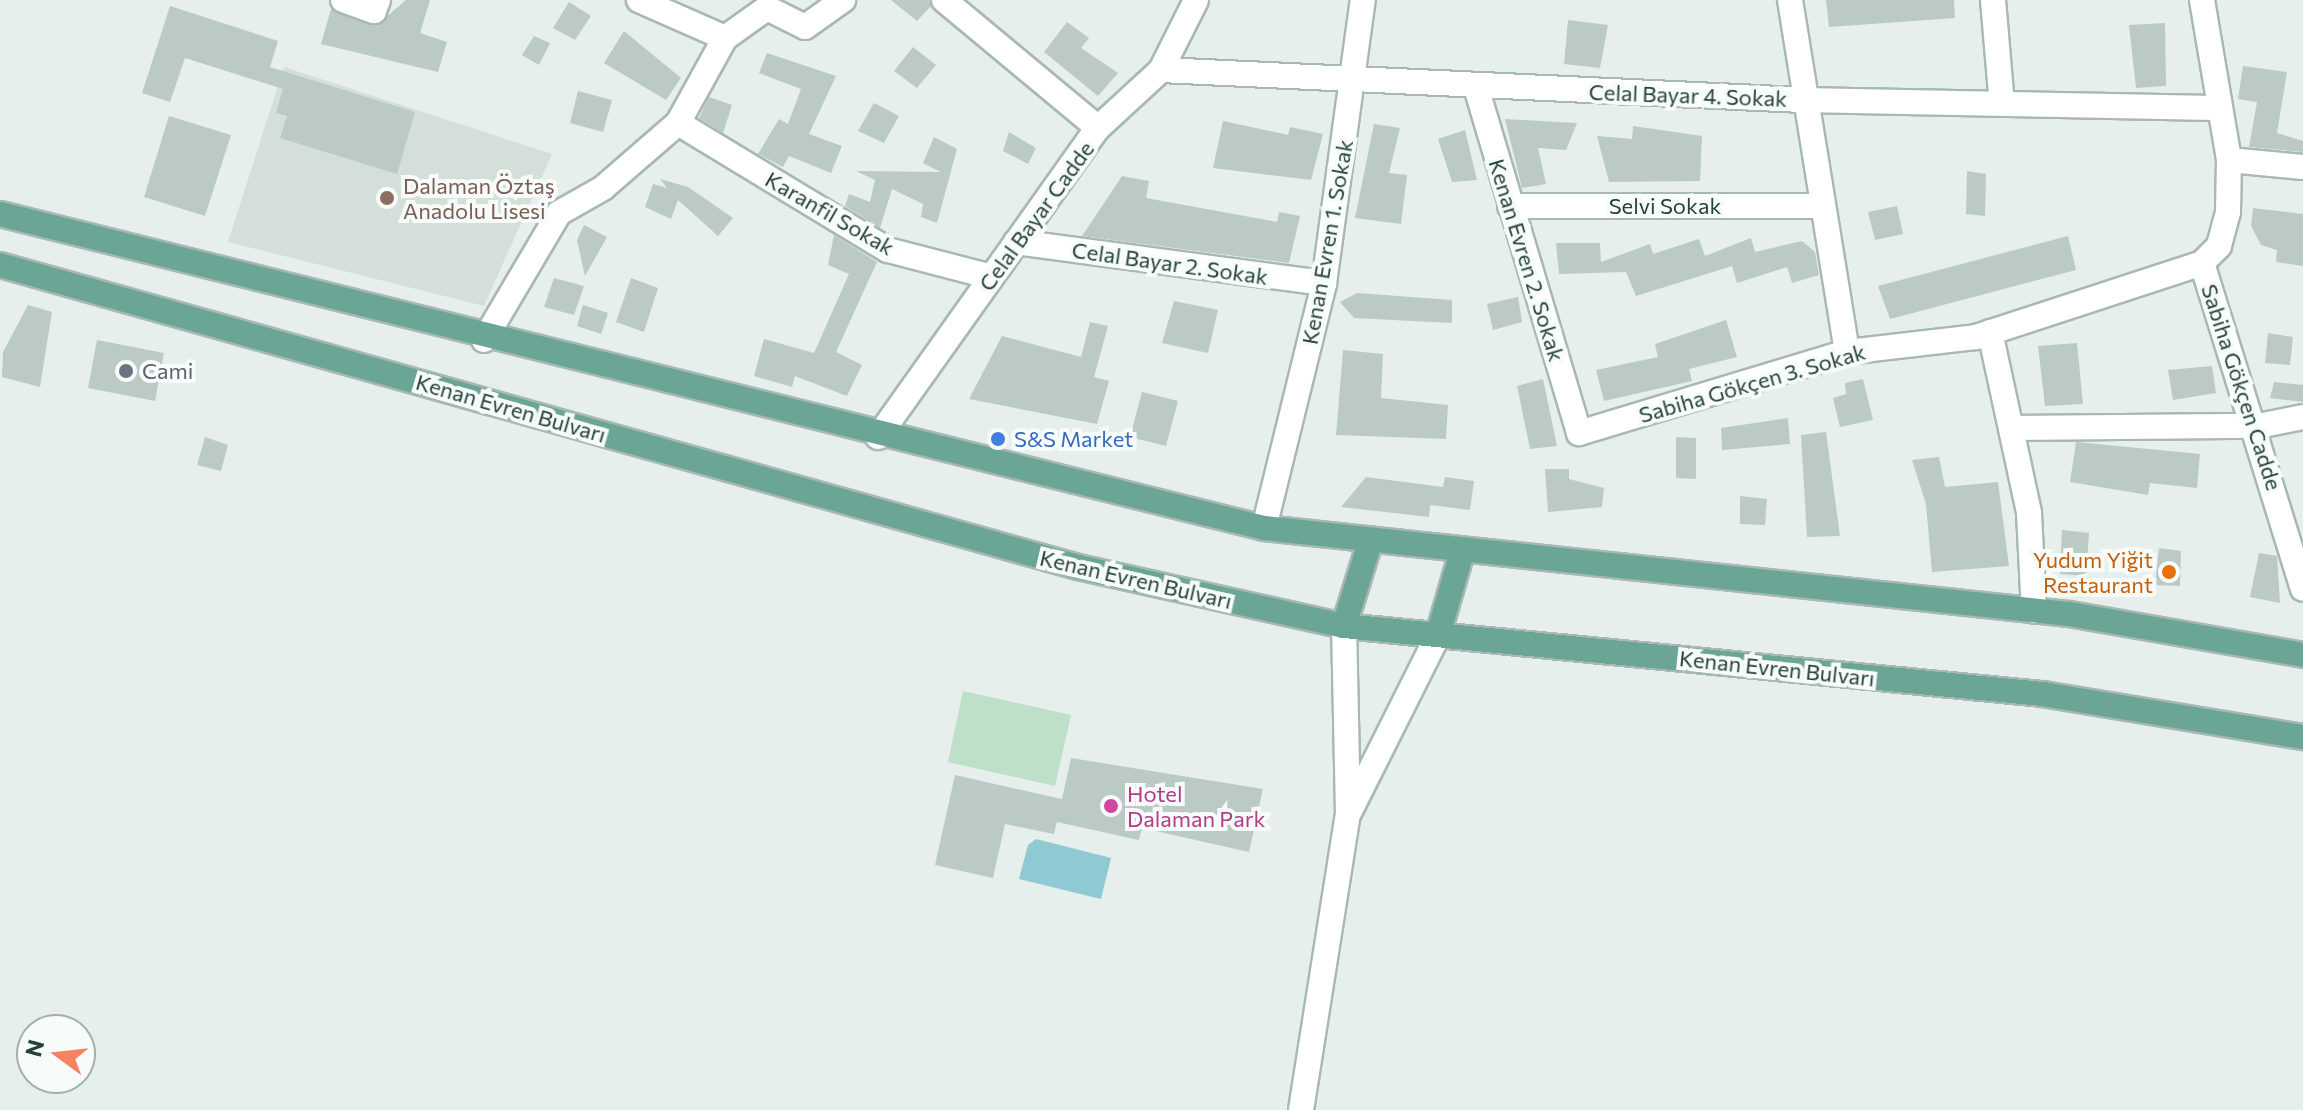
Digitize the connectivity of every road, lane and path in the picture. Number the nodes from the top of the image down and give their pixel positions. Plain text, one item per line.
1 (343, 0) edge
2 (639, 0) edge
3 (843, 0) edge
4 (944, 0) edge
5 (1196, 0) edge
6 (1363, 0) edge
7 (1790, 0) edge
8 (1993, 0) edge
9 (2202, 0) edge
10 (766, 4) edge
11 (376, 6) edge
12 (725, 38) junction
13 (1161, 70) junction
14 (1355, 83) junction
15 (1476, 87) junction
16 (1801, 100) junction
17 (2002, 104) junction
18 (2215, 108) junction
19 (678, 123) junction
20 (1098, 128) junction
21 (2229, 160) junction
22 (2303, 167) edge
23 (1510, 206) junction
24 (1820, 206) junction
25 (0, 214) edge
26 (1016, 242) junction
27 (2202, 263) junction
28 (0, 265) edge
29 (992, 277) junction
30 (1324, 283) junction
31 (1990, 332) junction
32 (484, 340) junction
33 (1847, 352) junction
34 (2303, 417) edge
35 (2258, 426) junction
36 (2011, 428) junction
37 (1579, 433) joint
38 (878, 437) junction
39 (1264, 528) junction
40 (1370, 542) junction
41 (1462, 552) junction
42 (2303, 589) edge
43 (2034, 611) junction
44 (1344, 626) junction
45 (1438, 635) junction
46 (2303, 655) edge
47 (2303, 737) edge
48 (1348, 814) junction
49 (1301, 1110) edge

1 - 11 street
2 - 12 street
3 - 10 street
4 - 20 street
5 - 13 street, Celal Bayar Cadde
6 - 14 street, Kenan Evren 1. Sokak
7 - 16 street
8 - 17 street
9 - 18 street, Sabiha Gökçen Cadde
10 - 12 street
12 - 19 street
13 - 14 street, Celal Bayar 4. Sokak
13 - 20 street, Celal Bayar Cadde
14 - 15 street, Celal Bayar 4. Sokak
14 - 30 street, Kenan Evren 1. Sokak
15 - 16 street, Celal Bayar 4. Sokak
15 - 23 street, Kenan Evren 2. Sokak
16 - 17 street, Celal Bayar 4. Sokak
16 - 24 street
17 - 18 street, Celal Bayar 4. Sokak
18 - 21 street, Sabiha Gökçen Cadde
19 - 29 street, Karanfil Sokak
19 - 32 street
20 - 26 street, Celal Bayar Cadde
21 - 22 street
21 - 27 street, Sabiha Gökçen Cadde
23 - 24 street, Selvi Sokak
23 - 37 street, Kenan Evren 2. Sokak
24 - 33 street
25 - 32 main road
26 - 29 street, Celal Bayar Cadde
26 - 30 street, Celal Bayar 2. Sokak
27 - 31 street, Sabiha Gökçen 3. Sokak
27 - 35 street, Sabiha Gökçen Cadde
28 - 44 main road, Kenan Evren Bulvarı
29 - 38 street, Celal Bayar Cadde
30 - 39 street, Kenan Evren 1. Sokak
31 - 33 street, Sabiha Gökçen 3. Sokak
31 - 36 street
32 - 38 main road
33 - 37 street, Sabiha Gökçen 3. Sokak
34 - 35 street
35 - 36 street
35 - 42 street, Sabiha Gökçen Cadde
36 - 43 street
38 - 39 main road
39 - 40 main road
40 - 41 main road
40 - 44 main road
41 - 43 main road
41 - 45 main road
43 - 46 main road
44 - 45 main road, Kenan Evren Bulvarı
44 - 48 street
45 - 47 main road, Kenan Evren Bulvarı
45 - 48 street
48 - 49 street

